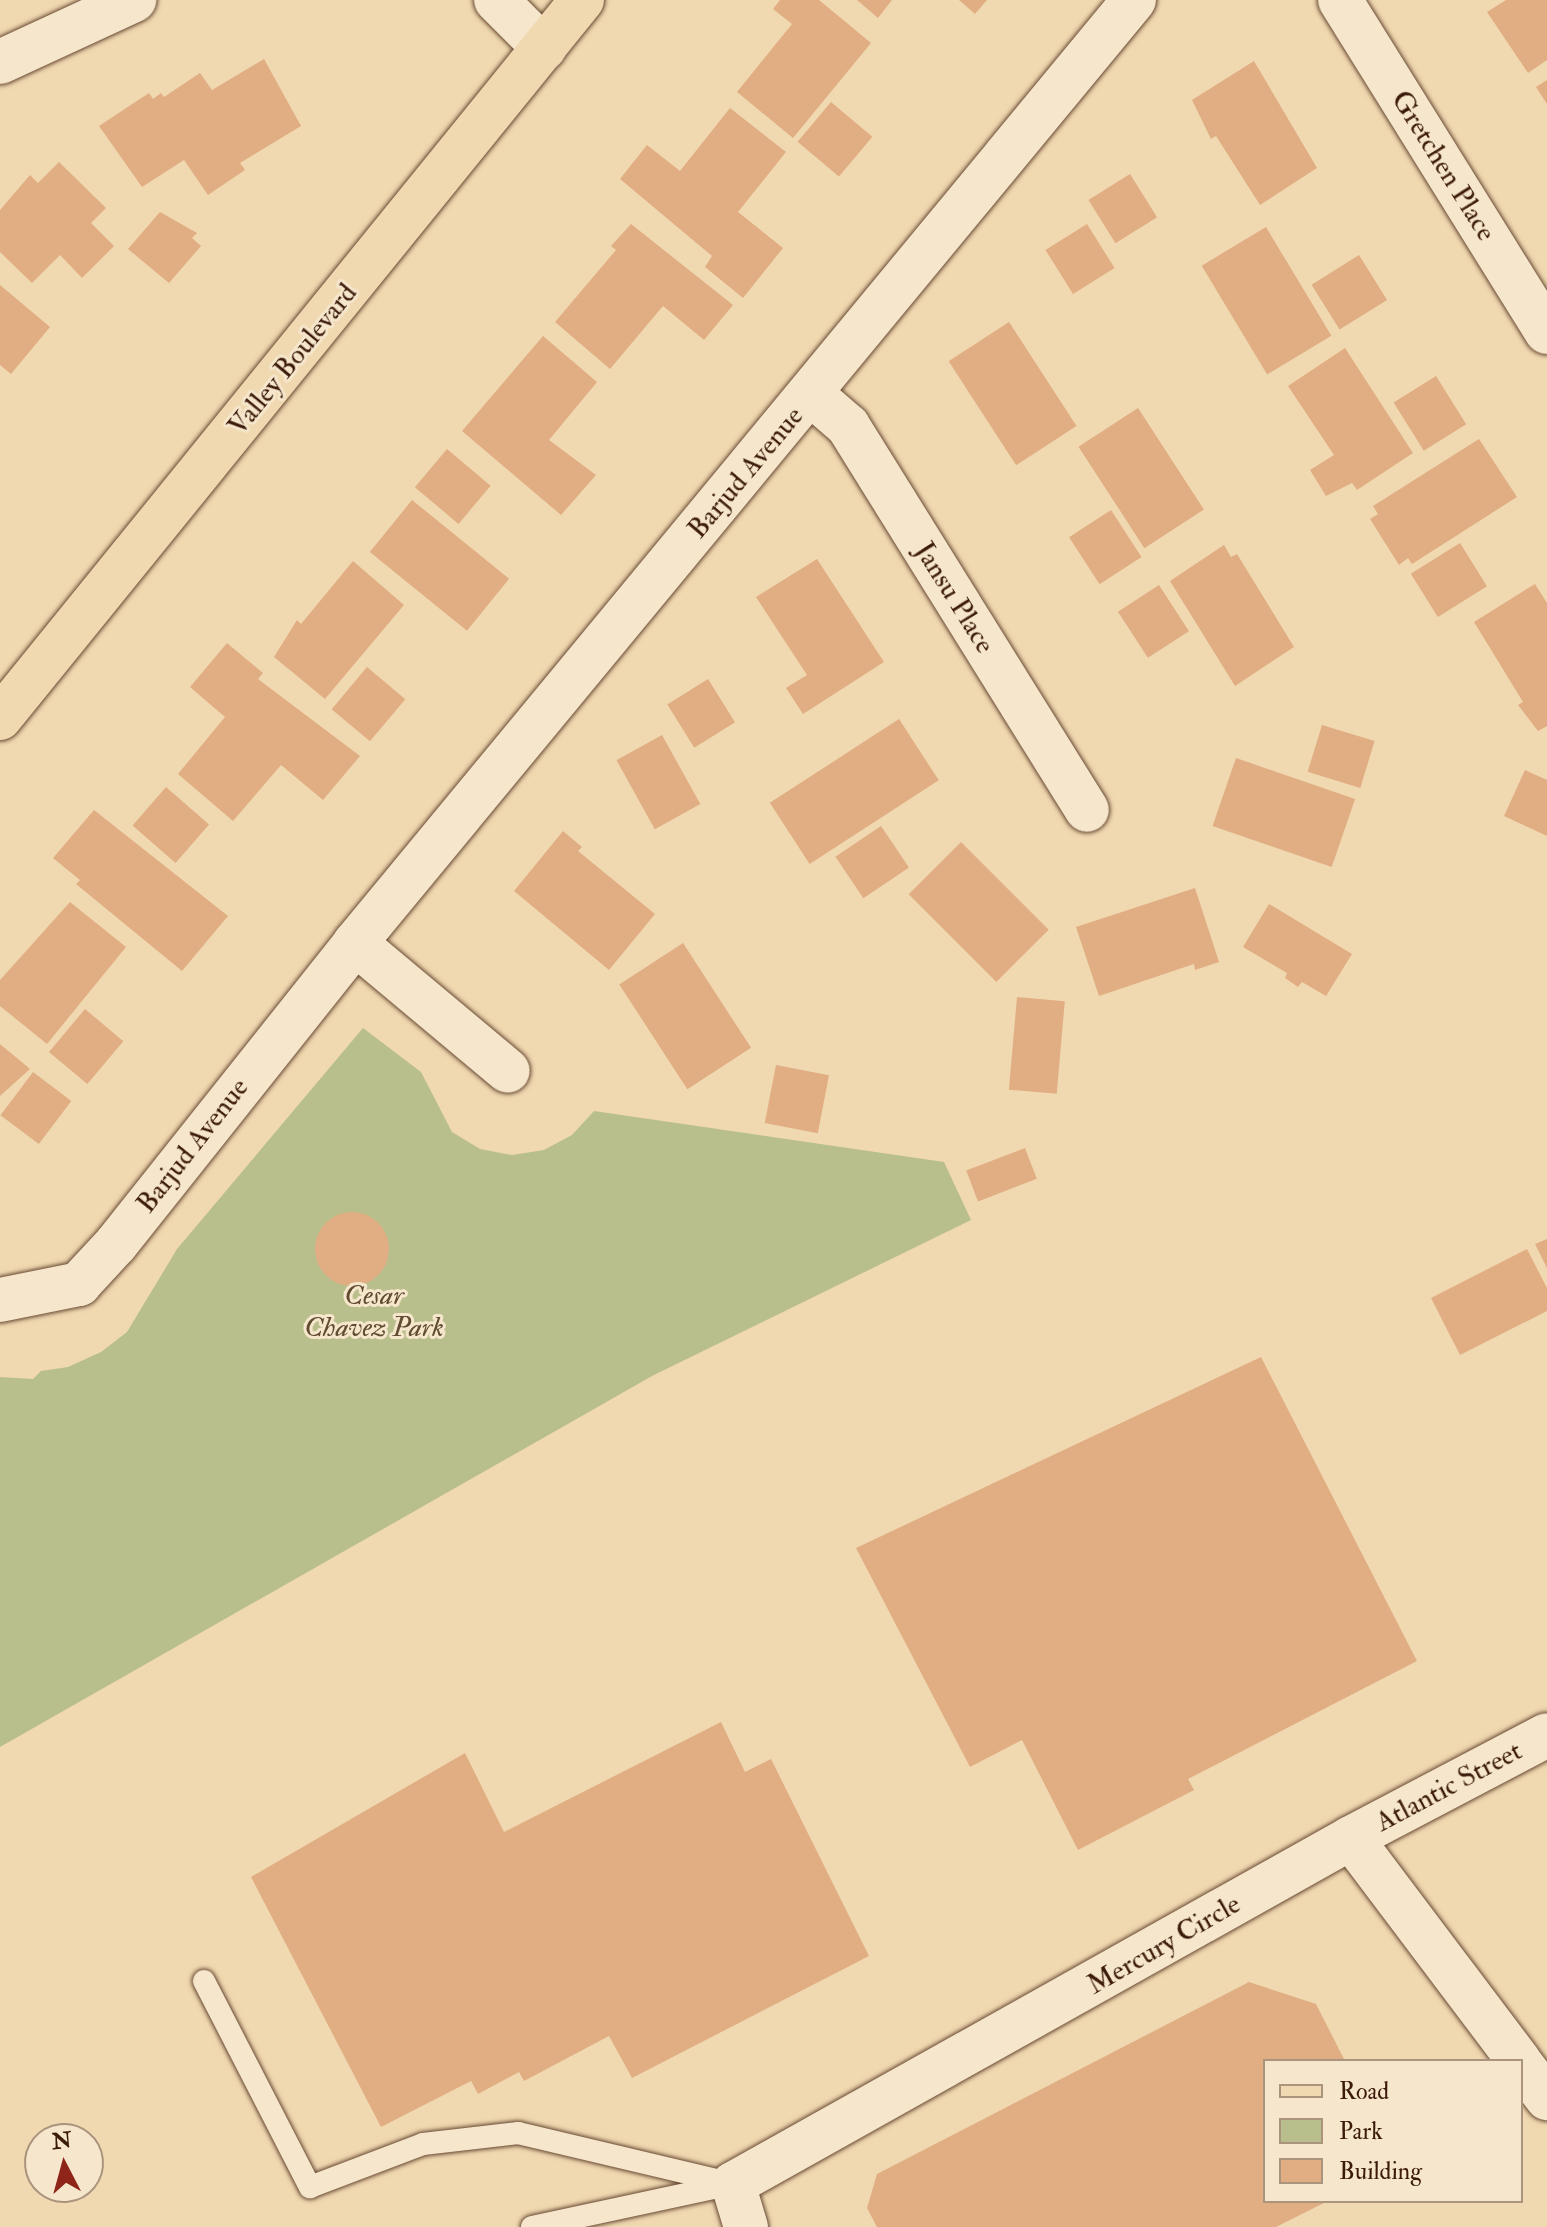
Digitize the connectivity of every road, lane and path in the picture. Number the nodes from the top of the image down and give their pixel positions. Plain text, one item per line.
1 (134, 0) edge
2 (496, 0) edge
3 (582, 0) edge
4 (1134, 0) edge
5 (1340, 0) edge
6 (544, 48) junction
7 (0, 62) edge
8 (1547, 332) edge
9 (811, 394) junction
10 (0, 718) edge
11 (1087, 810) dead end
12 (355, 943) junction
13 (508, 1071) dead end
14 (0, 1300) edge
15 (1547, 1735) edge
16 (1351, 1838) junction
17 (204, 1981) dead end
18 (1518, 2059) edge
19 (1523, 2066) edge
20 (1547, 2098) edge
21 (733, 2184) junction
22 (532, 2227) edge
23 (746, 2227) edge

1 - 7 street
2 - 6 street
3 - 6 main road, Valley Boulevard
4 - 9 street, Barjud Avenue
5 - 8 street, Gretchen Place
6 - 10 main road, Valley Boulevard
9 - 11 street, Jansu Place
9 - 12 street, Barjud Avenue
12 - 13 street
12 - 14 street, Barjud Avenue
15 - 16 street, Atlantic Street
16 - 18 street
16 - 21 street, Mercury Circle
17 - 21 lane
19 - 20 street
21 - 22 lane
21 - 23 street

